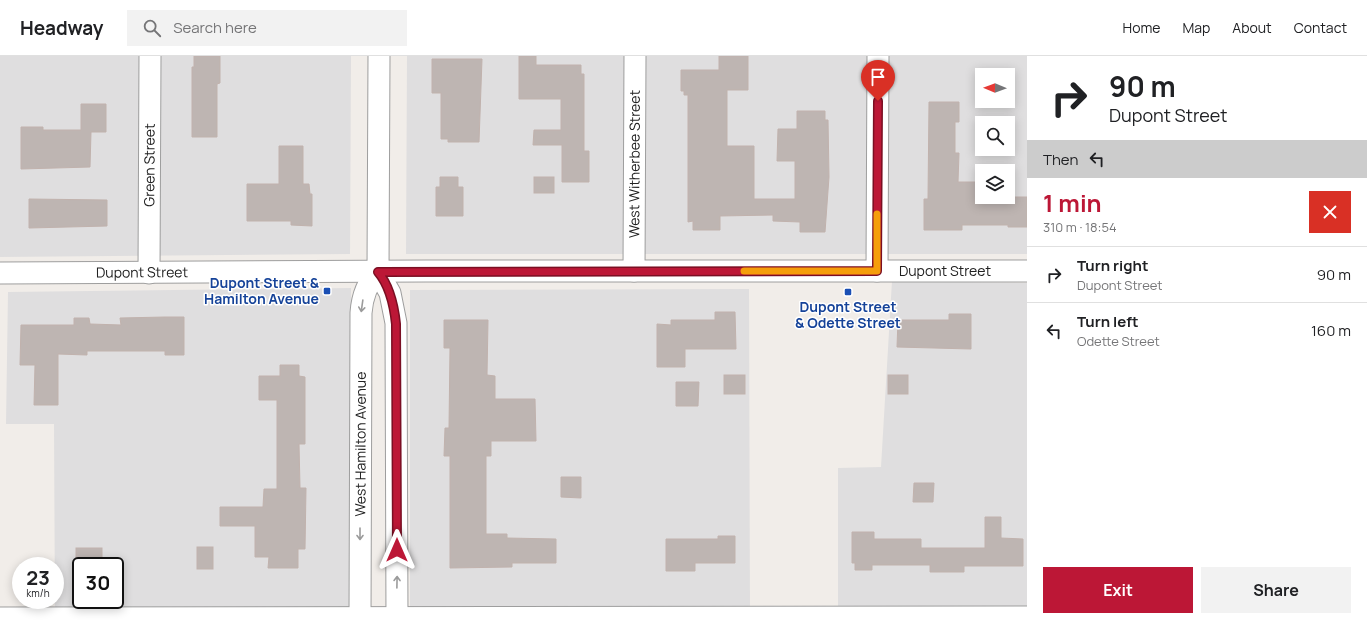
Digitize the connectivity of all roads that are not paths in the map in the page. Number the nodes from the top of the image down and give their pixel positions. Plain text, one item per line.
1 (150, 56) edge
2 (379, 56) edge
3 (635, 56) edge
4 (878, 56) edge
5 (634, 271) junction
6 (877, 271) junction
7 (378, 272) junction
8 (1027, 272) edge
9 (0, 273) edge
10 (149, 273) junction
11 (1027, 617) edge
12 (0, 618) edge
13 (360, 619) edge
14 (397, 619) edge

1 - 10 street, Green Street
2 - 7 street
3 - 5 street, West Witherbee Street
4 - 6 street
5 - 6 street, Dupont Street
5 - 7 street, Dupont Street
6 - 8 street, Dupont Street
7 - 10 street, Dupont Street
7 -> 13 street, West Hamilton Avenue
14 -> 7 street
9 - 10 street, Dupont Street
11 - 14 street
12 - 13 street
13 - 14 street

